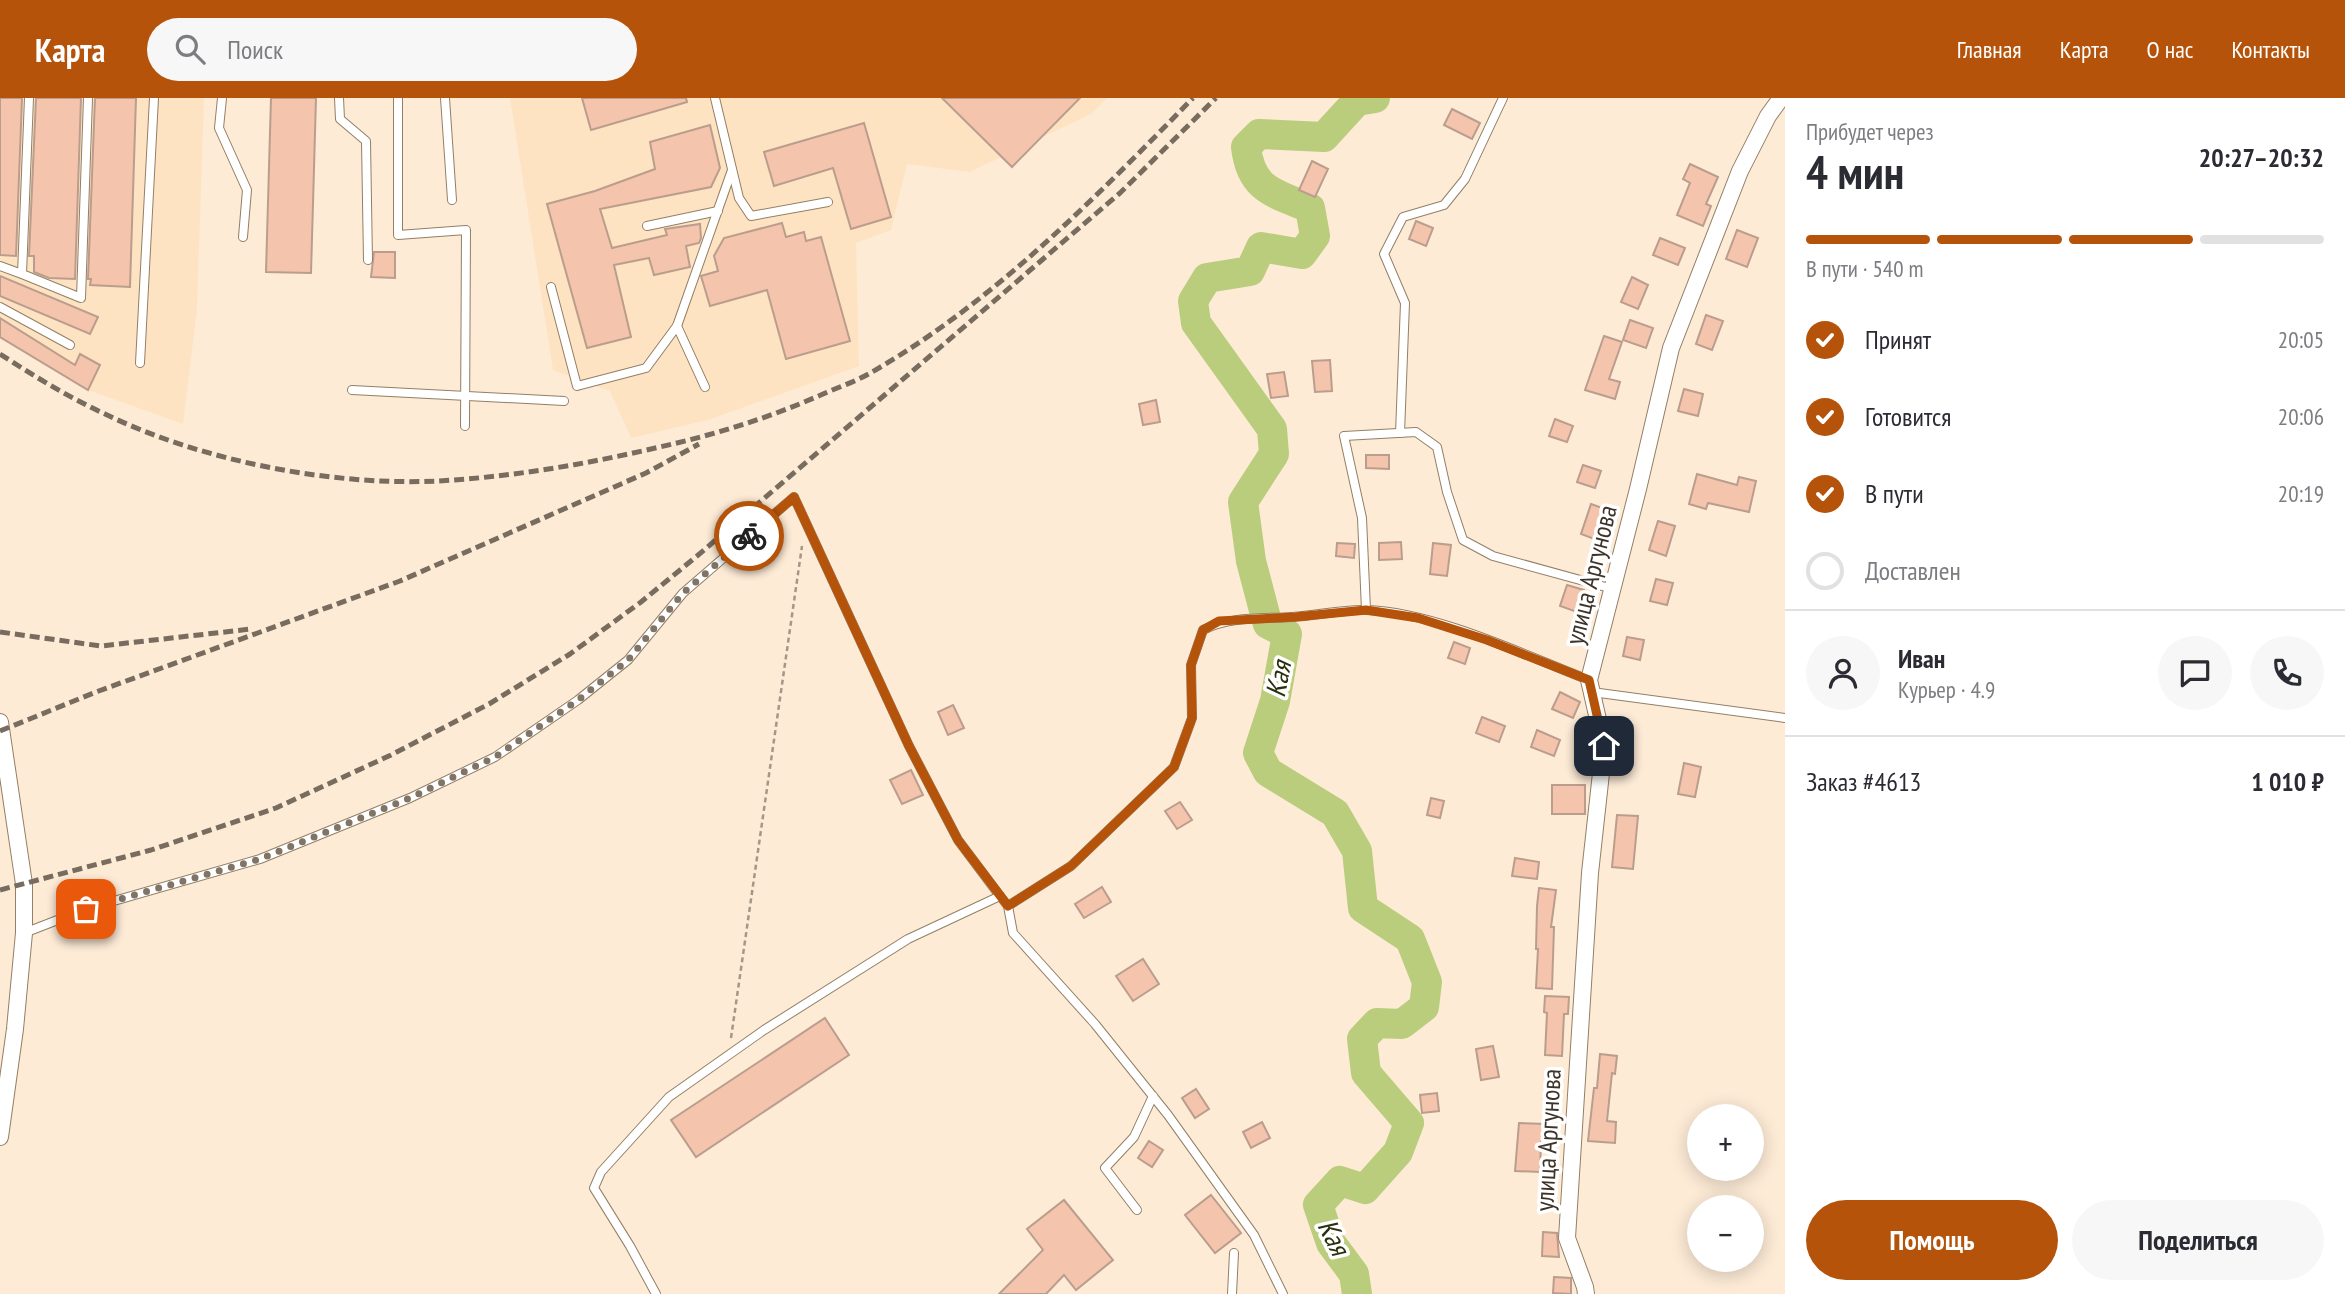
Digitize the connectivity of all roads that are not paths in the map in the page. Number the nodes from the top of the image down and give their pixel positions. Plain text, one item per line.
1 (29, 98) edge
2 (88, 98) edge
3 (154, 98) edge
4 (222, 98) edge
5 (339, 98) edge
6 (398, 98) edge
7 (445, 98) edge
8 (715, 98) edge
9 (1503, 98) edge
10 (1780, 98) edge
11 (733, 170) junction
12 (452, 200) dead end
13 (828, 202) dead end
14 (718, 211) junction
15 (647, 226) dead end
16 (243, 237) dead end
17 (368, 260) dead end
18 (0, 266) edge
19 (22, 274) junction
20 (551, 287) dead end
21 (0, 307) edge
22 (677, 327) junction
23 (70, 345) dead end
24 (140, 363) dead end
25 (705, 387) dead end
26 (352, 390) dead end
27 (465, 396) junction
28 (564, 401) dead end
29 (464, 426) dead end
30 (1400, 433) junction
31 (1613, 589) junction
32 (1366, 610) junction
33 (1590, 686) junction
34 (1785, 718) edge
35 (0, 722) edge
36 (5, 789) edge
37 (1000, 896) junction
38 (1008, 906) junction
39 (24, 933) junction
40 (1153, 1096) junction
41 (0, 1137) edge
42 (1137, 1210) dead end
43 (1234, 1253) dead end
44 (656, 1294) edge
45 (1232, 1294) edge
46 (1283, 1294) edge
47 (1586, 1294) edge

1 - 19 lane
2 - 19 lane
3 - 24 lane
4 - 16 lane
5 - 17 lane
6 - 27 lane
7 - 12 lane
8 - 11 lane
9 - 30 lane
10 - 31 street, улица Аргунова
11 - 13 lane
11 - 14 lane
14 - 15 lane
14 - 22 lane
18 - 19 lane
20 - 22 lane
21 - 23 lane
22 - 25 lane
26 - 27 lane
27 - 28 lane
27 - 29 lane
30 - 31 lane
30 - 32 lane
31 - 33 street, улица Аргунова
32 - 33 lane
32 - 38 lane
33 - 34 lane
33 - 47 street, улица Аргунова
35 - 36 street
36 - 39 street
37 - 38 lane
37 - 39 lane
37 - 44 lane
38 - 40 lane
39 - 41 street
40 - 42 lane
40 - 46 lane
43 - 45 lane

